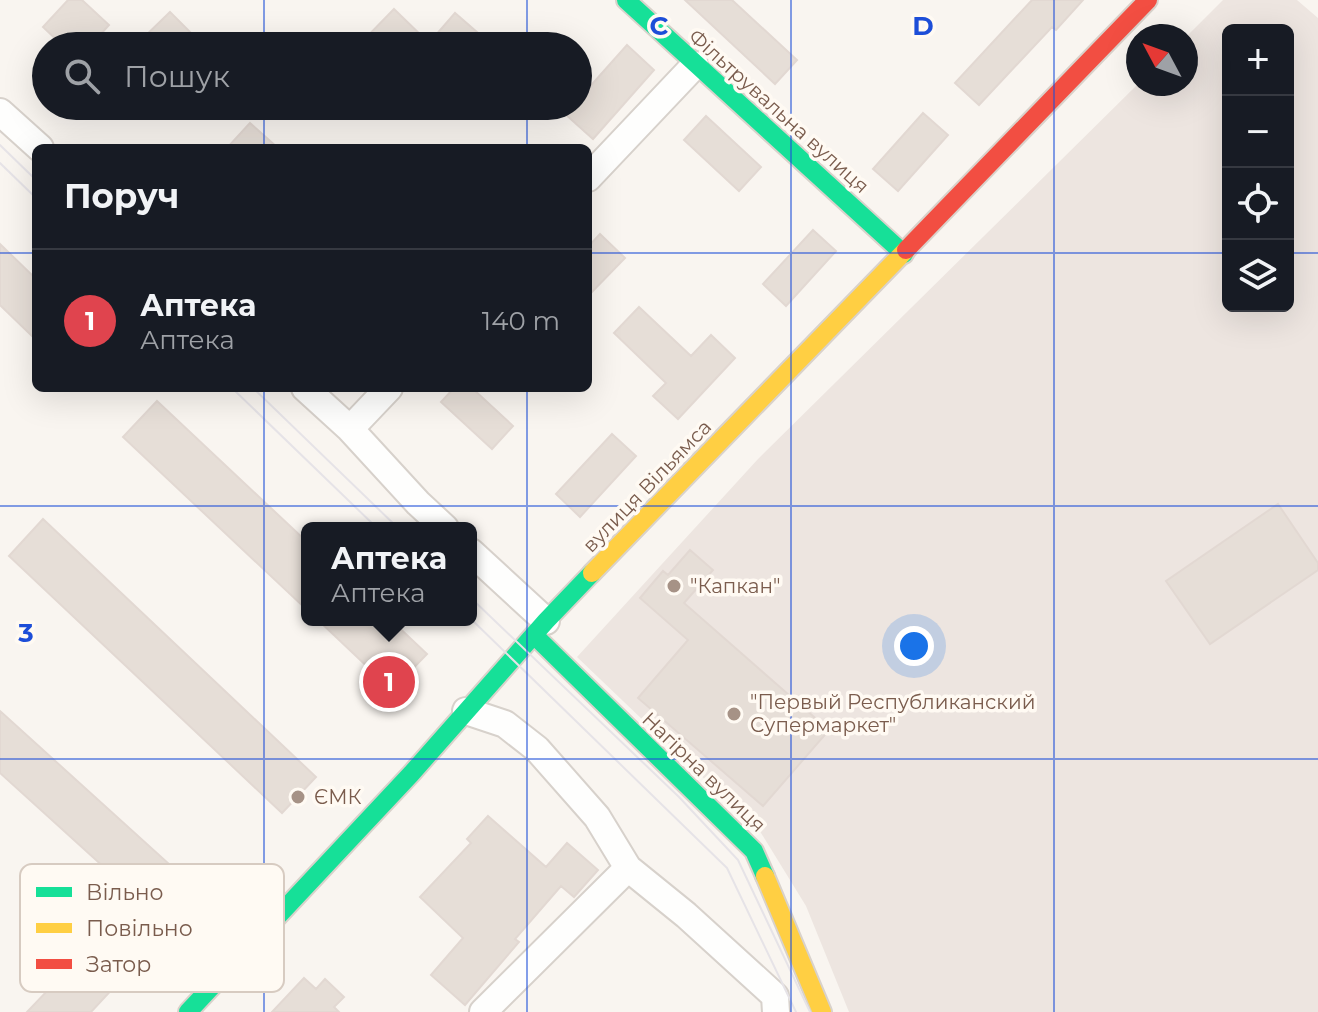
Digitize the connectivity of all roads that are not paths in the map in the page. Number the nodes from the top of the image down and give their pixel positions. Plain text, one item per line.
1 (626, 0) edge
2 (1148, 0) edge
3 (695, 65) junction
4 (0, 112) edge
5 (36, 144) edge
6 (592, 174) edge
7 (904, 254) junction
8 (309, 392) edge
9 (385, 392) edge
10 (350, 429) junction
11 (439, 522) edge
12 (477, 559) edge
13 (540, 628) junction
14 (466, 711) junction
15 (628, 868) junction
16 (284, 910) edge
17 (207, 992) edge
18 (188, 1012) edge
19 (483, 1012) edge
20 (776, 1012) edge
21 (822, 1012) edge

1 - 3 street, Фільтрувальна вулиця
2 - 7 street, вулиця Вільямса
3 - 6 street
3 - 7 street, Фільтрувальна вулиця
4 - 5 street
7 - 13 street, вулиця Вільямса
8 - 10 street
9 - 10 street
10 - 11 street
12 - 13 street
13 - 14 street, вулиця Вільямса
13 - 21 street, Нагірна вулиця
14 - 15 street
14 - 16 street, вулиця Вільямса
15 - 19 street
15 - 20 street
17 - 18 street, вулиця Вільямса

